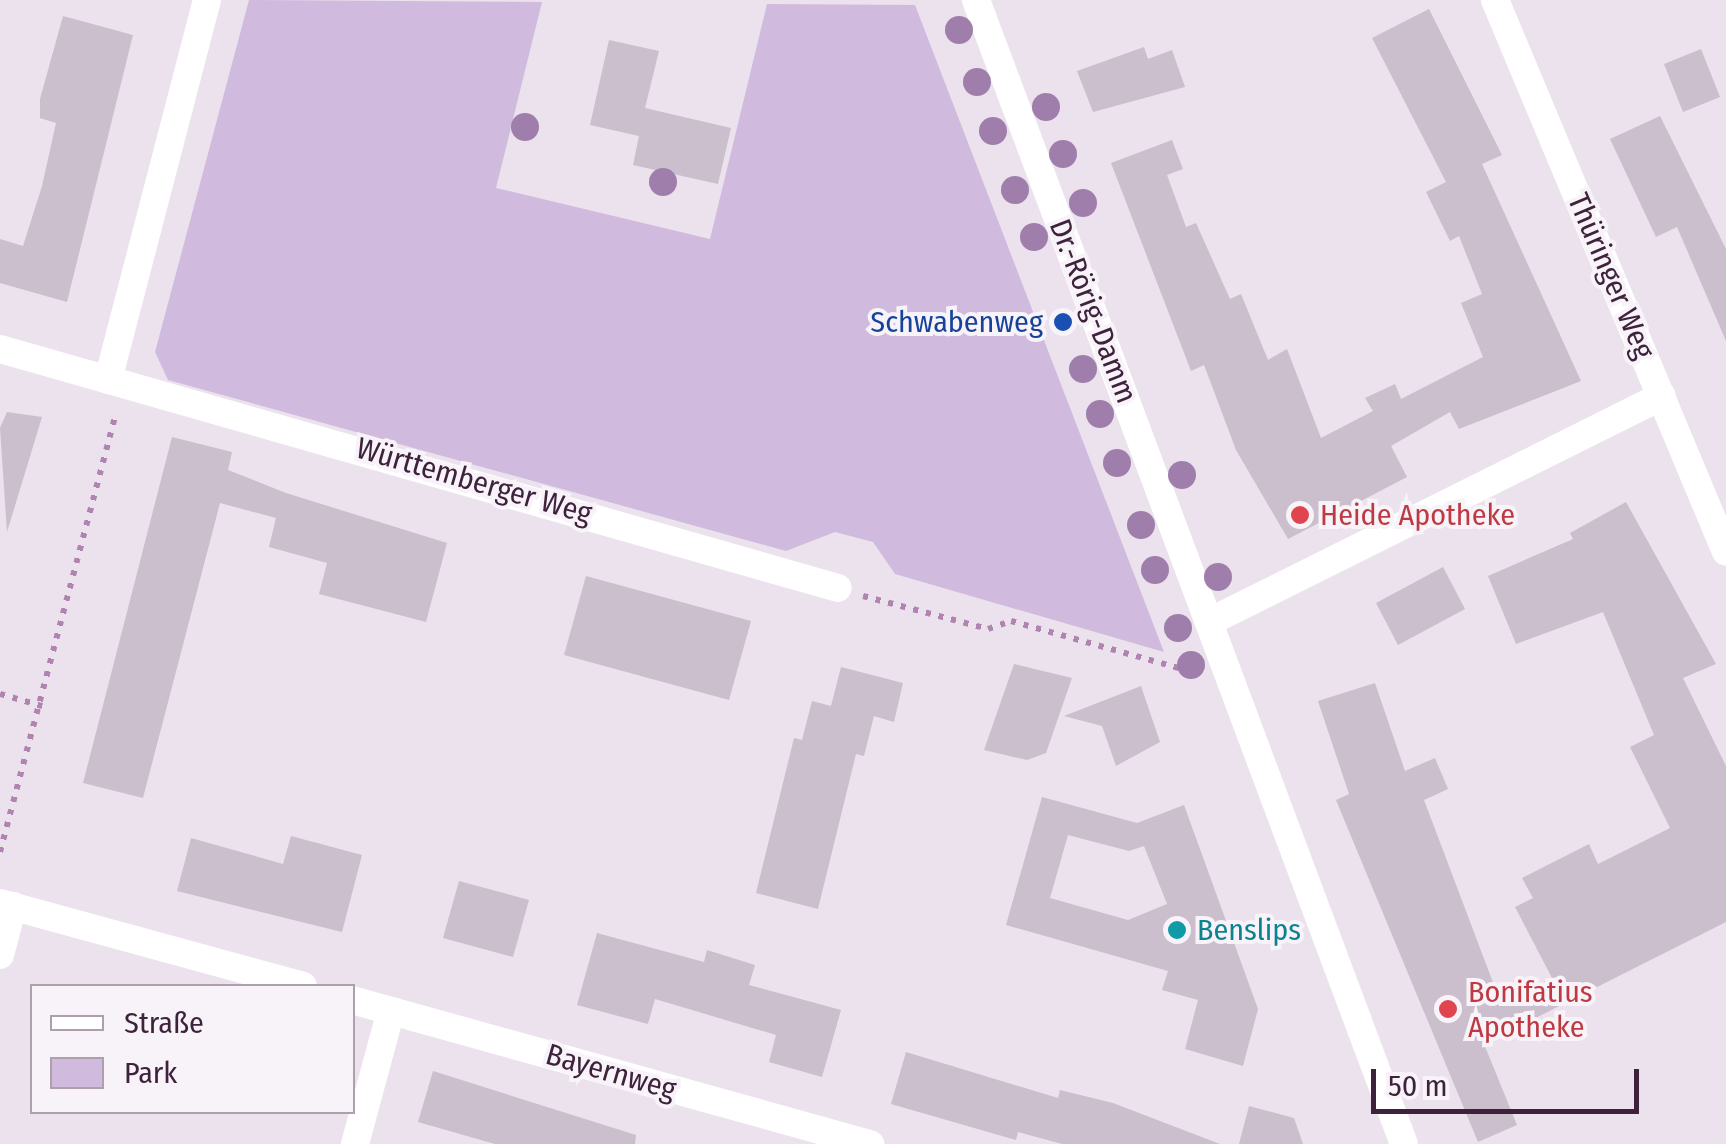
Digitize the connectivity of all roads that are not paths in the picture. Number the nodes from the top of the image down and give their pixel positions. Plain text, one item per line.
1 (206, 0) edge
2 (976, 0) edge
3 (1494, 0) edge
4 (0, 349) edge
5 (116, 382) junction
6 (1662, 396) junction
7 (1726, 552) edge
8 (838, 588) dead end
9 (1209, 622) junction
10 (6, 905) edge
11 (0, 955) edge
12 (296, 984) edge
13 (355, 1001) edge
14 (391, 1011) junction
15 (355, 1144) edge
16 (870, 1144) edge
17 (1404, 1144) edge

1 - 5 street
2 - 9 street, Dr.-Rörig-Damm
3 - 6 street, Thüringer Weg
4 - 5 street, Württemberger Weg
5 - 8 street, Württemberger Weg
6 - 7 street, Thüringer Weg
6 - 9 street
9 - 17 street, Dr.-Rörig-Damm
10 - 11 street
10 - 12 street
13 - 14 street, Bayernweg
14 - 15 street
14 - 16 street, Bayernweg

